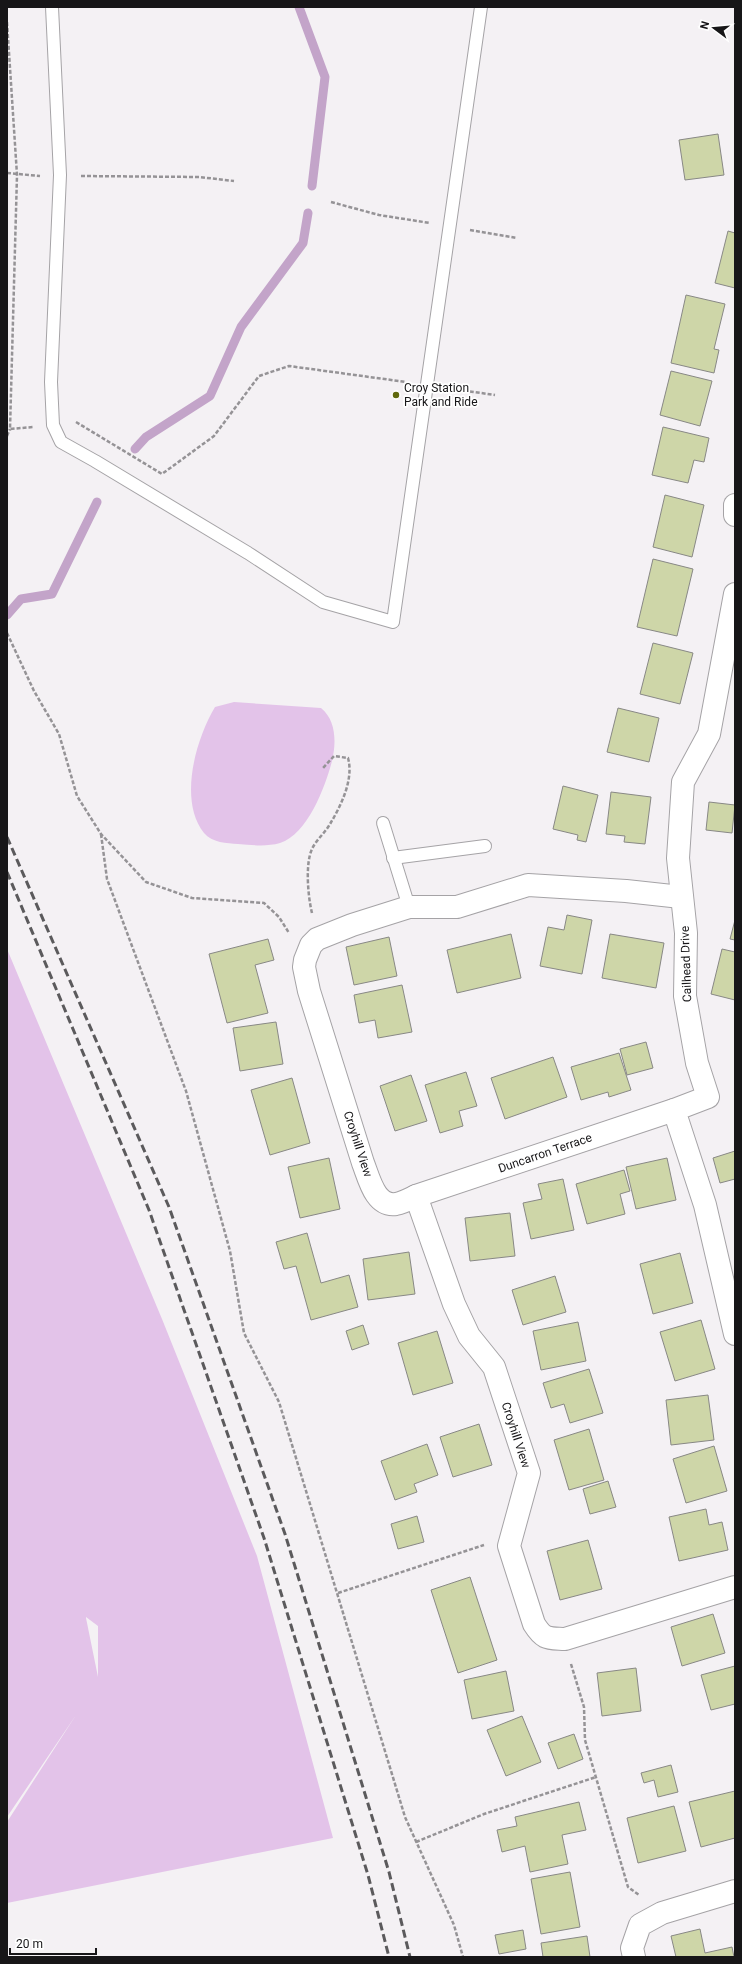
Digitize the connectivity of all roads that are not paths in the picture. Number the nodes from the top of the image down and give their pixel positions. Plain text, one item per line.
1 (52, 7) edge
2 (481, 7) edge
3 (735, 505) edge
4 (735, 515) edge
5 (735, 594) edge
6 (383, 823) dead end
7 (485, 846) dead end
8 (393, 858) junction
9 (681, 897) junction
10 (408, 907) junction
11 (674, 1110) junction
12 (416, 1196) junction
13 (735, 1334) edge
14 (735, 1587) edge
15 (735, 1891) edge
16 (634, 1957) edge

1 - 2 lane
3 - 4 street
5 - 9 street, Cailhead Drive
6 - 8 lane
7 - 8 lane
8 - 10 lane
9 - 10 street
9 - 11 street, Cailhead Drive
10 - 12 street, Croyhill View
11 - 12 street, Duncarron Terrace
11 - 13 street
12 - 14 street, Croyhill View
15 - 16 street

